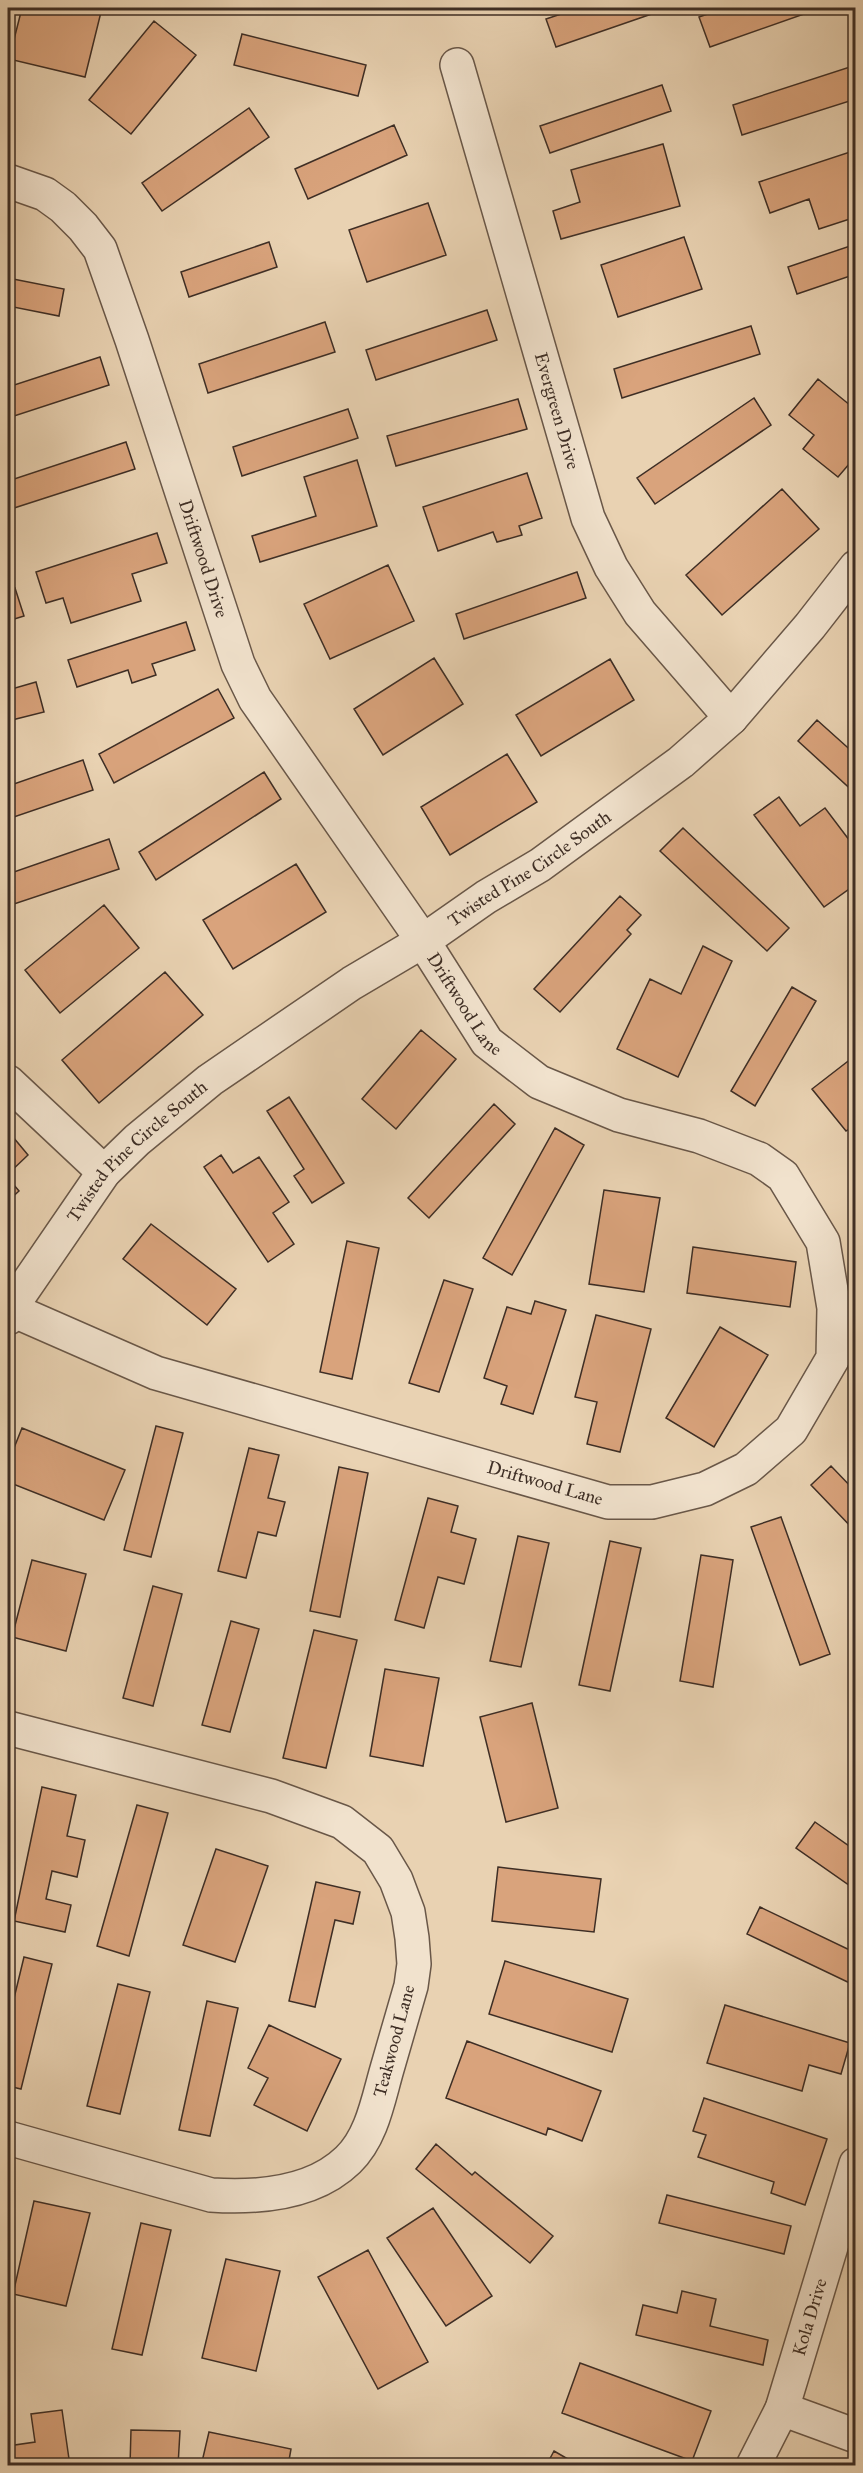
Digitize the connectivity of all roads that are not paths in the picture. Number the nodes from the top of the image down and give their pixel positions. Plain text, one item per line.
1 (457, 65) dead end
2 (8, 181) edge
3 (855, 567) edge
4 (731, 718) junction
5 (423, 941) junction
6 (8, 1082) edge
7 (104, 1172) junction
8 (9, 1314) edge
9 (8, 1728) edge
10 (8, 2138) edge
11 (855, 2164) edge
12 (782, 2409) junction
13 (855, 2436) edge
14 (753, 2466) edge

1 - 4 street, Evergreen Drive
2 - 5 street, Driftwood Drive
3 - 4 street, Twisted Pine Circle South
4 - 5 street, Twisted Pine Circle South
5 - 7 street, Twisted Pine Circle South
5 - 8 street, Driftwood Lane
6 - 7 street
7 - 8 street, Twisted Pine Circle South
9 - 10 street, Teakwood Lane
11 - 12 street, Kola Drive
12 - 13 street
12 - 14 street, Kola Drive

